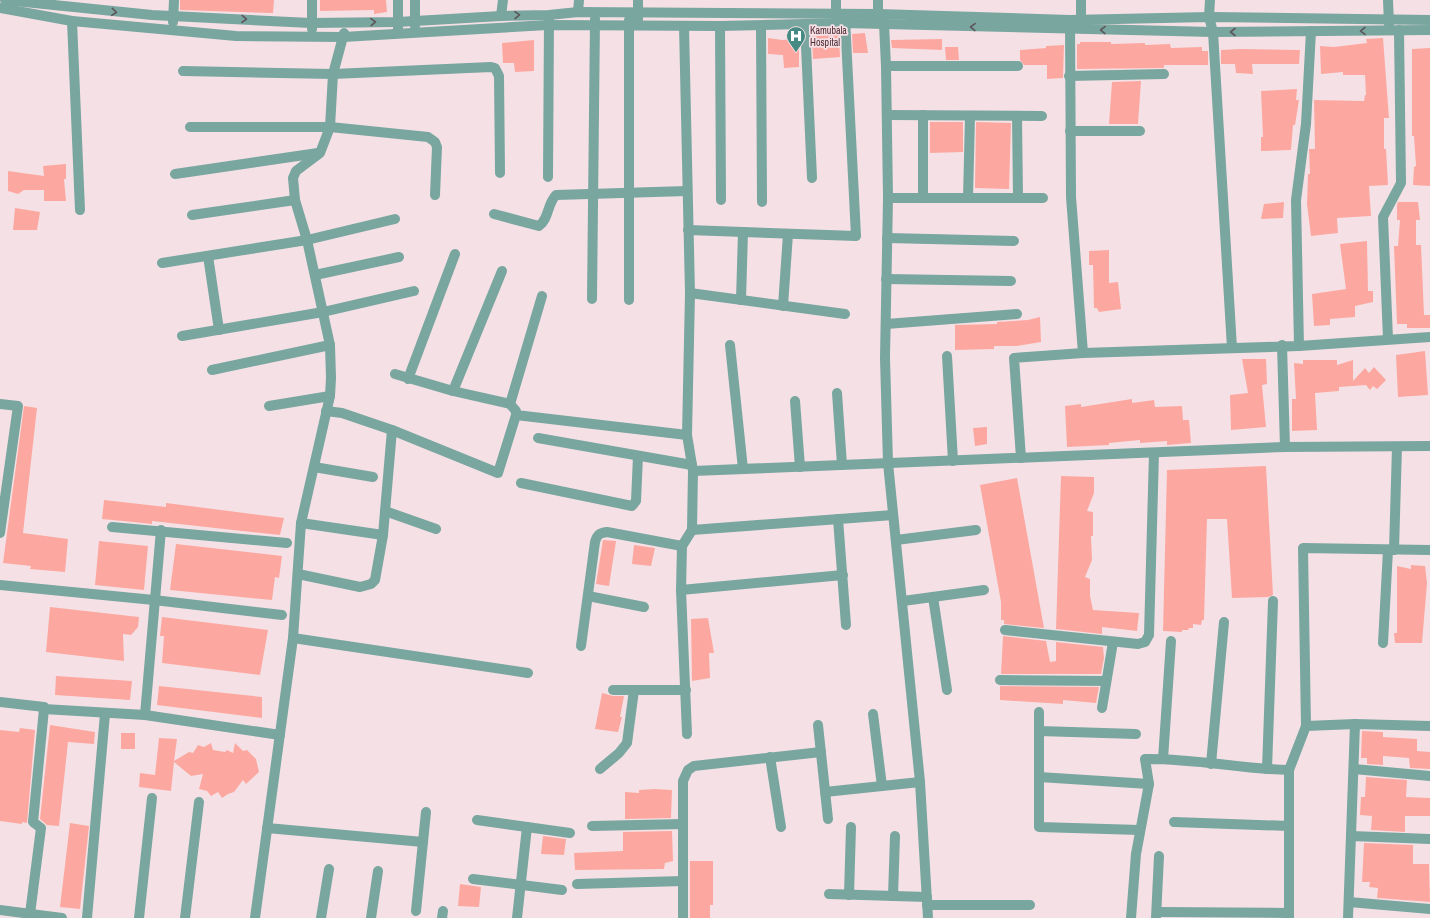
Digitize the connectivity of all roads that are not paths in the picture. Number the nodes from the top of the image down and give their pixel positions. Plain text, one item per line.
1 (6, 0) edge
2 (174, 0) edge
3 (312, 0) edge
4 (398, 0) edge
5 (415, 0) edge
6 (503, 0) edge
7 (579, 0) edge
8 (638, 0) edge
9 (836, 0) edge
10 (878, 0) edge
11 (1081, 0) edge
12 (1210, 0) edge
13 (1388, 0) edge
14 (93, 5) edge
15 (0, 8) edge
16 (578, 12) junction
17 (595, 12) junction
18 (633, 13) junction
19 (878, 14) junction
20 (173, 16) junction
21 (501, 16) junction
22 (842, 17) junction
23 (1209, 18) junction
24 (1081, 19) junction
25 (1389, 19) junction
26 (72, 20) junction
27 (415, 20) junction
28 (548, 20) junction
29 (1430, 20) edge
30 (312, 22) junction
31 (398, 22) junction
32 (347, 23) junction
33 (805, 24) junction
34 (884, 24) junction
35 (594, 25) junction
36 (1070, 25) junction
37 (634, 26) junction
38 (684, 26) junction
39 (720, 26) junction
40 (761, 26) junction
41 (1394, 30) junction
42 (1430, 30) edge
43 (172, 31) junction
44 (1213, 32) junction
45 (1310, 32) junction
46 (398, 34) junction
47 (415, 34) junction
48 (312, 37) junction
49 (343, 37) junction
50 (886, 66) junction
51 (1018, 66) dead end
52 (183, 71) dead end
53 (333, 74) junction
54 (1164, 74) dead end
55 (1069, 76) junction
56 (887, 115) junction
57 (923, 115) junction
58 (970, 116) junction
59 (1017, 116) junction
60 (1042, 116) dead end
61 (190, 127) dead end
62 (330, 127) junction
63 (1070, 131) junction
64 (1140, 131) dead end
65 (320, 153) junction
66 (500, 173) dead end
67 (175, 174) dead end
68 (548, 177) dead end
69 (812, 178) dead end
70 (688, 191) junction
71 (629, 193) junction
72 (435, 195) dead end
73 (593, 195) junction
74 (888, 198) junction
75 (923, 198) junction
76 (968, 198) junction
77 (1018, 198) junction
78 (1043, 198) dead end
79 (295, 200) junction
80 (721, 200) dead end
81 (762, 202) dead end
82 (80, 210) dead end
83 (494, 214) dead end
84 (192, 215) dead end
85 (395, 220) dead end
86 (688, 230) junction
87 (743, 232) junction
88 (788, 234) junction
89 (887, 238) junction
90 (308, 240) junction
91 (1014, 241) dead end
92 (455, 254) dead end
93 (208, 256) junction
94 (399, 257) dead end
95 (162, 263) dead end
96 (502, 271) dead end
97 (315, 275) junction
98 (886, 279) junction
99 (1011, 281) dead end
100 (414, 291) dead end
101 (690, 293) junction
102 (542, 296) dead end
103 (592, 299) dead end
104 (628, 300) dead end
105 (741, 300) junction
106 (783, 306) junction
107 (323, 312) junction
108 (845, 314) dead end
109 (1017, 314) dead end
110 (886, 324) junction
111 (218, 330) junction
112 (182, 336) dead end
113 (1430, 337) edge
114 (1388, 339) junction
115 (330, 345) junction
116 (730, 345) dead end
117 (1282, 345) junction
118 (1299, 346) junction
119 (1232, 348) junction
120 (1083, 353) junction
121 (947, 356) dead end
122 (212, 370) dead end
123 (395, 374) dead end
124 (408, 379) junction
125 (453, 391) junction
126 (837, 393) dead end
127 (330, 396) junction
128 (795, 401) dead end
129 (0, 404) edge
130 (510, 404) junction
131 (269, 406) dead end
132 (326, 412) junction
133 (516, 415) junction
134 (392, 430) junction
135 (686, 435) junction
136 (538, 438) dead end
137 (1430, 446) edge
138 (1285, 447) junction
139 (1397, 447) junction
140 (1154, 452) junction
141 (638, 456) junction
142 (1021, 458) junction
143 (953, 460) junction
144 (4, 463) edge
145 (888, 463) junction
146 (842, 465) junction
147 (314, 467) junction
148 (800, 467) junction
149 (693, 468) junction
150 (743, 469) junction
151 (372, 478) dead end
152 (522, 483) dead end
153 (385, 512) junction
154 (893, 515) junction
155 (838, 519) junction
156 (301, 524) junction
157 (0, 526) edge
158 (112, 527) dead end
159 (436, 529) dead end
160 (161, 530) junction
161 (692, 530) junction
162 (976, 530) dead end
163 (383, 535) junction
164 (896, 540) junction
165 (287, 543) dead end
166 (682, 546) junction
167 (1391, 550) junction
168 (1430, 550) edge
169 (298, 574) junction
170 (843, 575) junction
171 (0, 585) edge
172 (681, 590) junction
173 (984, 590) dead end
174 (588, 596) junction
175 (933, 597) junction
176 (154, 600) junction
177 (903, 601) junction
178 (1273, 601) dead end
179 (644, 607) dead end
180 (282, 615) dead end
181 (1224, 622) dead end
182 (846, 625) dead end
183 (1006, 630) dead end
184 (293, 638) junction
185 (1171, 641) dead end
186 (1113, 642) junction
187 (1383, 643) dead end
188 (582, 646) dead end
189 (528, 673) dead end
190 (1000, 680) dead end
191 (1106, 682) junction
192 (613, 690) dead end
193 (634, 690) junction
194 (686, 690) junction
195 (947, 690) dead end
196 (0, 702) edge
197 (1102, 708) dead end
198 (44, 709) junction
199 (1039, 712) dead end
200 (105, 714) junction
201 (873, 714) dead end
202 (145, 715) junction
203 (1355, 724) junction
204 (818, 725) dead end
205 (1306, 726) junction
206 (1430, 726) edge
207 (1039, 731) junction
208 (687, 734) dead end
209 (1136, 734) dead end
210 (280, 735) junction
211 (821, 752) junction
212 (770, 757) junction
213 (1163, 759) junction
214 (1211, 764) junction
215 (600, 769) dead end
216 (1267, 769) junction
217 (1354, 769) junction
218 (1289, 770) junction
219 (1430, 776) edge
220 (1039, 777) junction
221 (920, 782) junction
222 (1149, 784) junction
223 (882, 786) junction
224 (825, 792) junction
225 (152, 798) dead end
226 (199, 802) dead end
227 (426, 812) dead end
228 (828, 819) dead end
229 (477, 820) dead end
230 (1174, 822) dead end
231 (683, 824) junction
232 (592, 826) dead end
233 (1289, 826) junction
234 (527, 827) junction
235 (781, 827) dead end
236 (851, 827) dead end
237 (268, 828) junction
238 (1140, 830) junction
239 (570, 833) dead end
240 (896, 836) dead end
241 (1351, 836) junction
242 (1430, 839) edge
243 (423, 842) junction
244 (1159, 856) dead end
245 (329, 869) dead end
246 (378, 871) dead end
247 (473, 879) dead end
248 (683, 881) junction
249 (577, 884) dead end
250 (520, 885) junction
251 (562, 890) dead end
252 (829, 894) dead end
253 (849, 895) junction
254 (893, 896) junction
255 (927, 901) junction
256 (1349, 902) junction
257 (1030, 904) dead end
258 (1430, 909) edge
259 (0, 910) edge
260 (416, 911) dead end
261 (30, 914) junction
262 (1156, 915) edge
263 (1289, 915) edge
264 (62, 918) edge
265 (87, 918) edge
266 (139, 918) edge
267 (185, 918) edge
268 (255, 918) edge
269 (321, 918) edge
270 (371, 918) edge
271 (517, 918) edge
272 (683, 918) edge
273 (928, 918) edge
274 (1131, 918) edge
275 (1348, 918) edge

1 - 14 street
2 - 20 street
3 - 30 street
4 - 31 street
5 - 27 street
6 - 21 street
7 - 16 street
8 - 18 street
9 - 22 street
10 - 19 street
11 - 24 street
12 - 23 street
13 - 25 street
14 -> 20 street
15 - 26 street
16 - 17 street
16 - 28 street
17 - 18 street
17 - 35 street
18 - 22 street
18 - 37 street
19 - 22 street
19 - 34 street
19 - 36 street
20 -> 30 street
20 - 43 street
21 - 27 street
21 -> 28 street
22 - 33 street
22 - 34 street
22 - 88 street
23 - 24 street
23 - 25 street
23 - 44 street
24 - 36 street
25 - 29 street
25 - 41 street
26 - 43 street
26 - 82 street
27 - 31 street
27 - 47 street
28 - 35 street
28 - 47 street
28 - 68 street
30 - 32 street
30 - 48 street
32 -> 31 street
31 - 46 street
32 - 49 street
33 - 40 street
33 - 69 street
36 -> 34 street
34 - 50 street
35 - 37 street
35 - 73 street
44 -> 36 street
36 - 55 street
37 - 38 street
37 - 71 street
38 - 39 street
38 - 70 street
39 - 40 street
39 - 80 street
40 - 81 street
41 - 42 street
41 -> 45 street
41 - 114 street
43 - 48 street
45 -> 44 street
44 - 119 street
45 - 118 street
46 - 47 street
46 - 49 street
48 - 49 street
49 - 53 street
50 - 51 street
50 - 56 street
52 - 53 street
53 - 62 street
53 - 66 street
54 - 55 street
55 - 63 street
56 - 57 street
56 - 74 street
57 - 58 street
57 - 75 street
58 - 59 street
58 - 76 street
59 - 60 street
59 - 77 street
61 - 62 street
62 - 65 street
62 - 72 street
63 - 64 street
63 - 120 street
65 - 67 street
65 - 79 street
70 - 71 street
70 - 86 street
71 - 73 street
71 - 104 street
73 - 83 street
73 - 103 street
74 - 75 street
74 - 89 street
75 - 76 street
76 - 77 street
77 - 78 street
79 - 84 street
79 - 90 street
85 - 90 street
86 - 87 street
86 - 101 street
87 - 88 street
87 - 105 street
88 - 106 street
89 - 91 street
89 - 98 street
90 - 93 street
90 - 97 street
92 - 124 street
93 - 95 street
93 - 111 street
94 - 97 street
96 - 125 street
97 - 107 street
98 - 99 street
98 - 110 street
100 - 107 street
101 - 105 street
101 - 135 street
102 - 130 street
105 - 106 street
106 - 108 street
107 - 111 street
107 - 115 street
109 - 110 street
110 - 145 street
111 - 112 street
113 - 114 street
114 - 118 street
115 - 122 street
115 - 127 street
116 - 150 street
117 - 118 street
117 - 119 street
117 - 138 street
119 - 120 street
120 - 142 street
121 - 143 street
123 - 124 street
124 - 125 street
125 - 130 street
126 - 146 street
127 - 131 street
127 - 132 street
128 - 148 street
129 - 144 street
130 - 133 street
132 - 134 street
132 - 147 street
133 - 134 street
133 - 135 street
134 - 153 street
135 - 149 street
136 - 141 street
137 - 139 street
138 - 139 street
138 - 140 street
139 - 167 street
140 - 142 street
140 - 186 street
141 - 149 street
141 - 152 street
142 - 143 street
143 - 145 street
144 - 157 street
145 - 146 street
145 - 154 street
146 - 148 street
147 - 151 street
147 - 156 street
148 - 150 street
149 - 150 street
149 - 161 street
153 - 159 street
153 - 163 street
154 - 155 street
154 - 164 street
155 - 161 street
155 - 170 street
156 - 163 street
156 - 169 street
158 - 160 street
160 - 165 street
160 - 176 street
161 - 166 street
162 - 164 street
163 - 169 street
164 - 177 street
166 - 172 street
166 - 174 street
167 - 168 street
167 - 187 street
167 - 205 street
169 - 184 street
170 - 172 street
170 - 182 street
171 - 176 street
172 - 194 street
173 - 175 street
174 - 179 street
174 - 188 street
175 - 177 street
175 - 195 street
176 - 180 street
176 - 202 street
177 - 221 street
178 - 216 street
181 - 214 street
183 - 186 street
184 - 189 street
184 - 210 street
185 - 213 street
186 - 191 street
190 - 191 street
191 - 197 street
192 - 193 street
193 - 194 street
193 - 215 street
194 - 208 street
196 - 198 street
198 - 200 street
198 - 261 street
199 - 207 street
200 - 202 street
200 - 265 street
201 - 223 street
202 - 210 street
203 - 205 street
203 - 206 street
203 - 217 street
204 - 211 street
205 - 218 street
207 - 209 street
207 - 220 street
210 - 237 street
211 - 212 street
211 - 224 street
212 - 231 street
212 - 235 street
213 - 214 street
213 - 222 street
214 - 216 street
216 - 218 street
217 - 219 street
217 - 241 street
218 - 233 street
220 - 222 street
220 - 238 street
221 - 223 street
221 - 255 street
222 - 238 street
223 - 224 street
224 - 228 street
225 - 266 street
226 - 267 street
227 - 243 street
229 - 234 street
230 - 233 street
231 - 232 street
231 - 248 street
233 - 263 street
234 - 239 street
234 - 250 street
236 - 253 street
237 - 243 street
237 - 268 street
238 - 274 street
240 - 254 street
241 - 242 street
241 - 256 street
243 - 260 street
244 - 262 street
245 - 269 street
246 - 270 street
247 - 250 street
248 - 249 street
248 - 272 street
250 - 251 street
250 - 271 street
252 - 253 street
253 - 254 street
254 - 255 street
255 - 257 street
255 - 273 street
256 - 258 street
256 - 275 street
259 - 261 street
261 - 264 street
262 - 263 street

